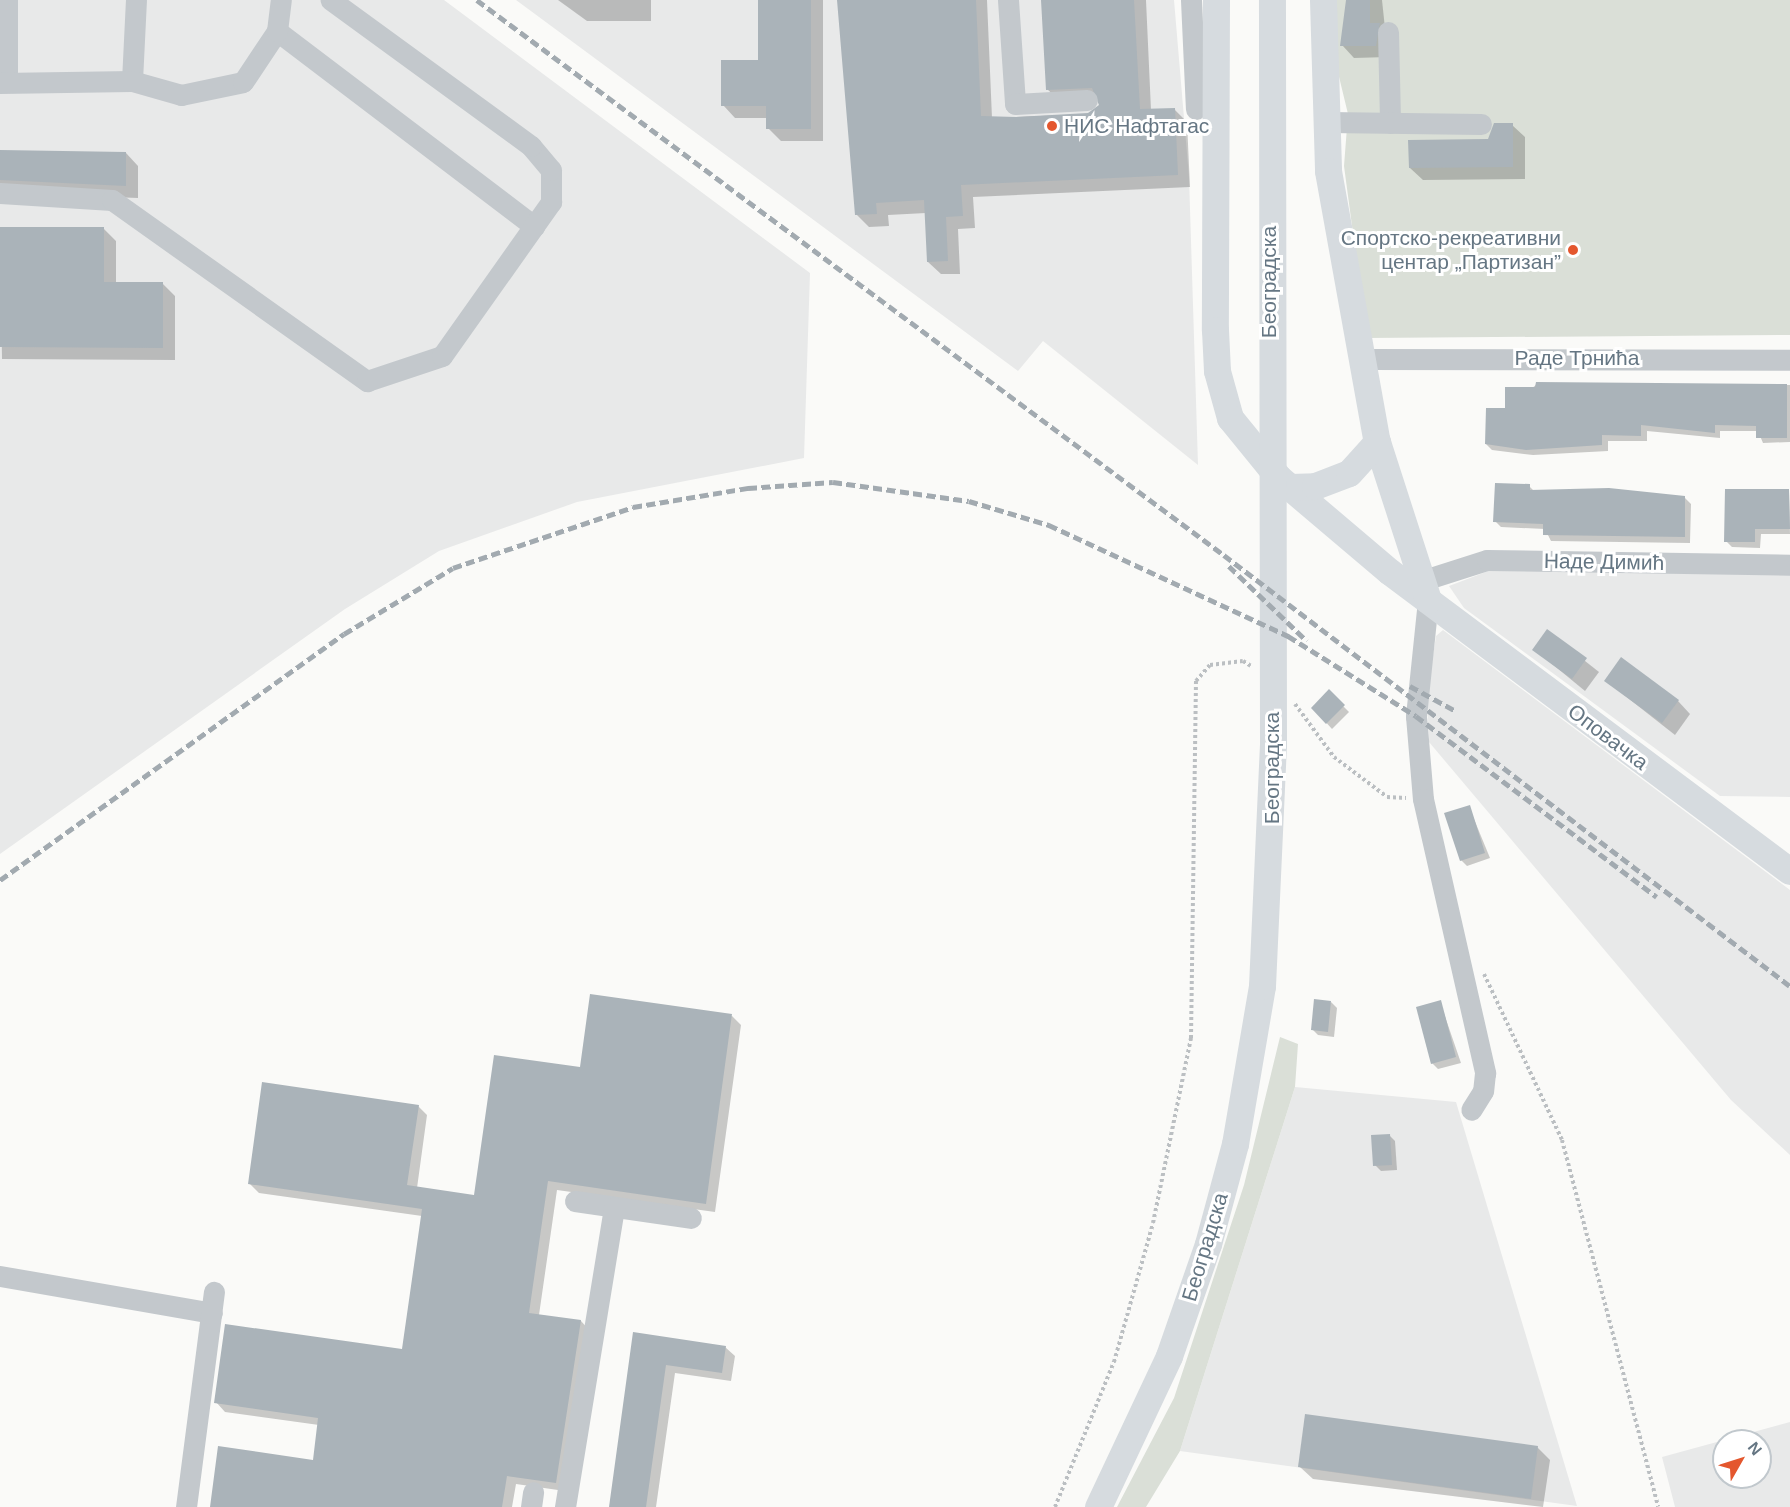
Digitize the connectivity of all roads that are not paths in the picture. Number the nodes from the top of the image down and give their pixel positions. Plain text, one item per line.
1 (7, 0) edge
2 (136, 0) edge
3 (281, 0) edge
4 (332, 0) edge
5 (1008, 0) edge
6 (1191, 0) edge
7 (1216, 0) edge
8 (1272, 0) edge
9 (1323, 0) edge
10 (277, 31) junction
11 (1388, 33) dead end
12 (132, 81) junction
13 (4, 82) edge
14 (1087, 99) dead end
15 (1196, 109) dead end
16 (1327, 122) junction
17 (1390, 123) junction
18 (1481, 124) dead end
19 (0, 193) edge
20 (534, 226) junction
21 (1364, 359) junction
22 (1790, 360) edge
23 (1377, 442) junction
24 (1290, 487) junction
25 (1790, 566) edge
26 (1425, 590) junction
27 (1790, 871) edge
28 (1471, 1110) dead end
29 (575, 1201) dead end
30 (614, 1207) junction
31 (691, 1218) dead end
32 (0, 1276) edge
33 (186, 1507) edge
34 (565, 1507) edge
35 (1098, 1507) edge

1 - 13 street
2 - 12 street
3 - 10 street
4 - 20 street
5 - 14 street
6 - 15 street
7 - 24 main road, Оповачка
8 - 35 main road, Београдска
9 - 16 main road
10 - 12 street
10 - 20 street
11 - 17 street
12 - 13 street
16 - 17 street
16 - 21 main road
17 - 18 street
19 - 20 street
21 - 22 street, Раде Трнића
21 - 23 main road
23 - 24 main road
23 - 26 main road
24 - 26 main road, Оповачка
25 - 26 street, Наде Димић
26 - 27 main road, Оповачка
26 - 28 street
29 - 30 street
30 - 31 street
30 - 34 street
32 - 33 street

